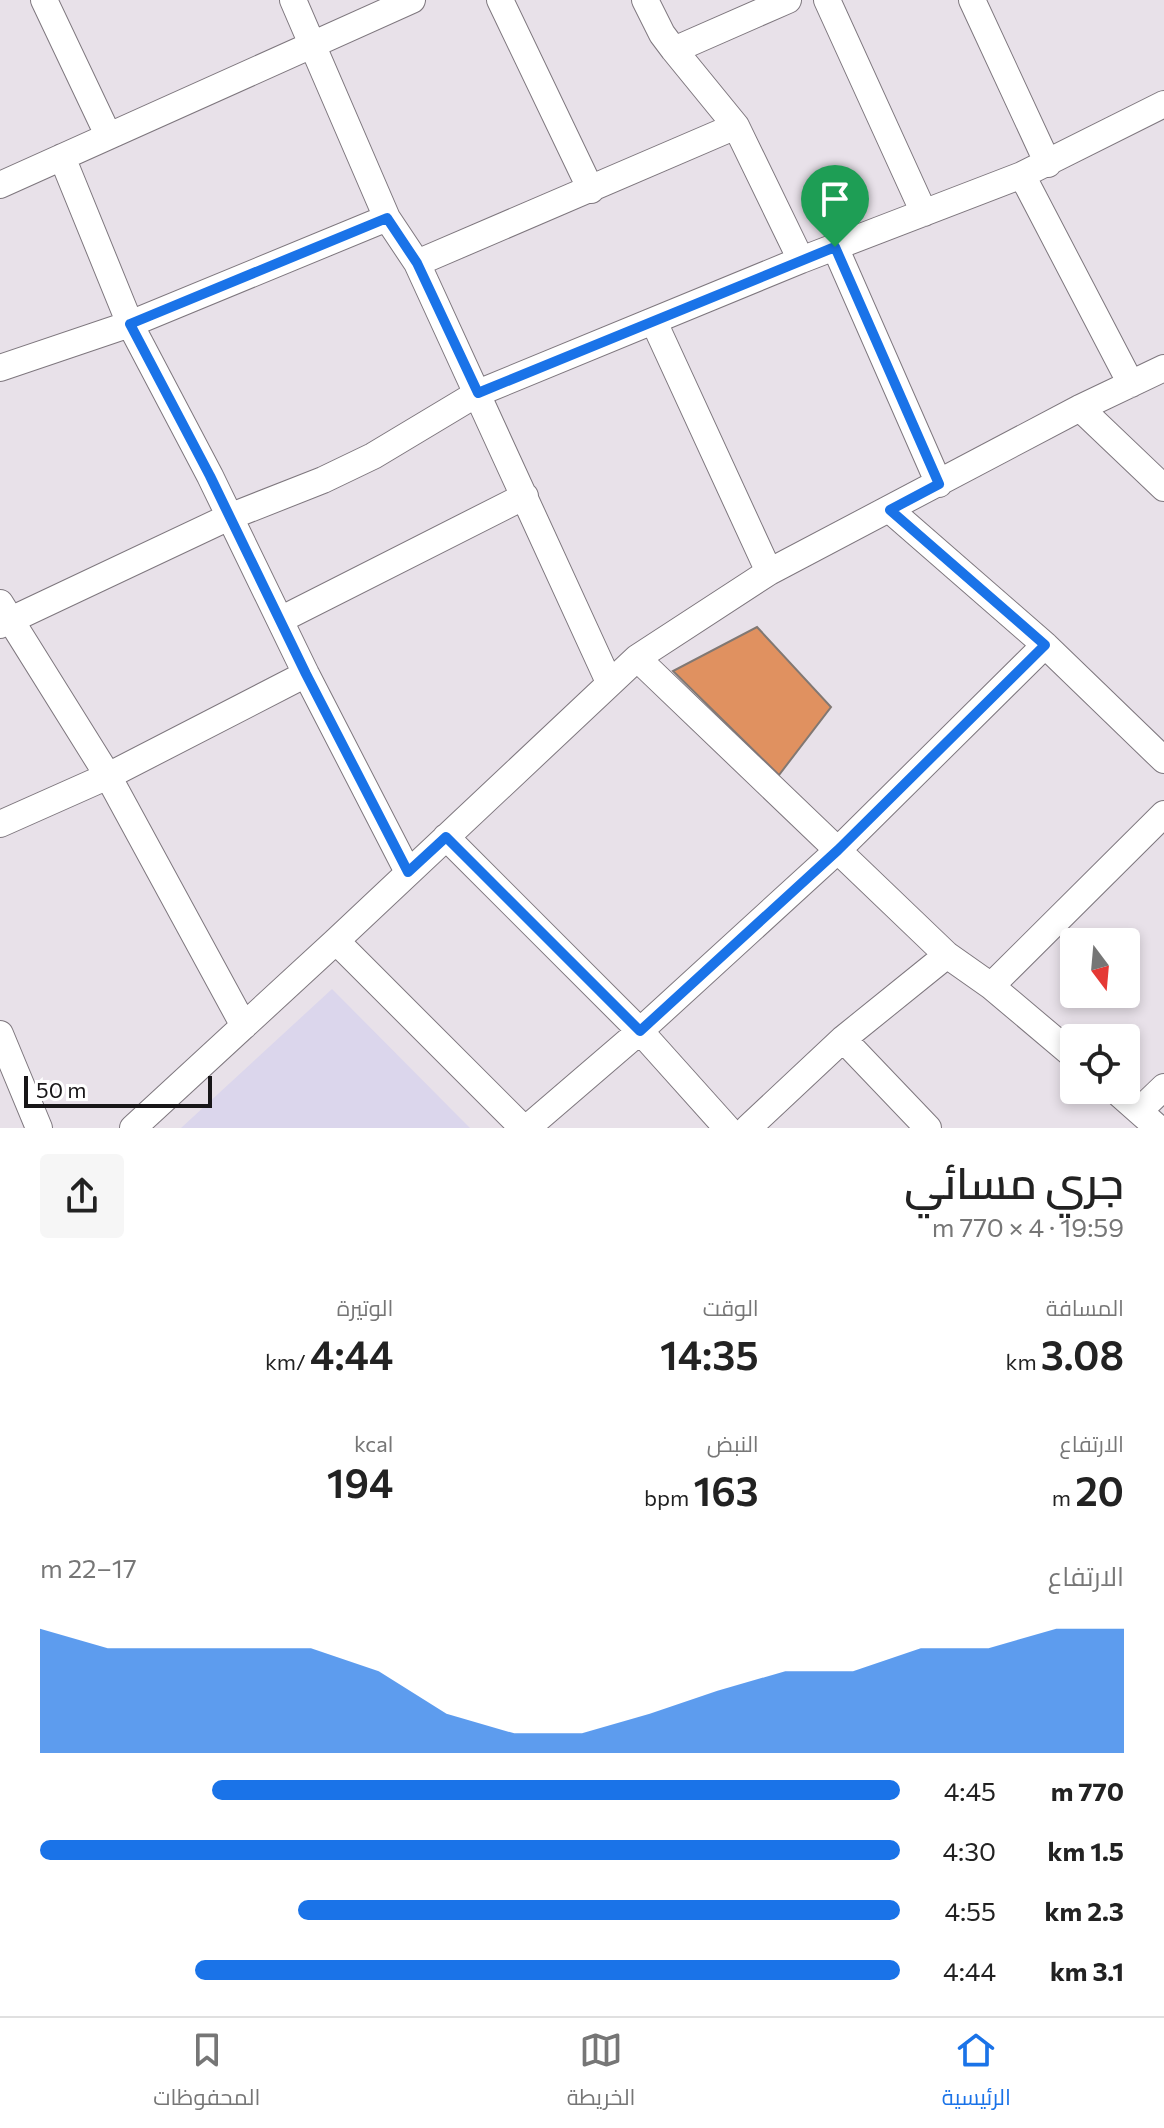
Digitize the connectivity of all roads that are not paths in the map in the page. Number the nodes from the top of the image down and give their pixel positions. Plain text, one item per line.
1 (44, 0) edge
2 (293, 0) edge
3 (412, 0) edge
4 (500, 0) edge
5 (645, 0) edge
6 (788, 0) edge
7 (827, 0) edge
8 (972, 0) edge
9 (314, 46) junction
10 (674, 50) junction
11 (1160, 115) edge
12 (736, 126) junction
13 (108, 135) junction
14 (62, 157) junction
15 (1048, 164) junction
16 (1022, 175) junction
17 (0, 185) edge
18 (591, 190) junction
19 (924, 213) junction
20 (387, 218) junction
21 (835, 247) junction
22 (801, 260) junction
23 (417, 263) junction
24 (654, 322) junction
25 (130, 324) junction
26 (0, 368) edge
27 (1164, 368) edge
28 (1131, 384) junction
29 (478, 393) junction
30 (1080, 408) junction
31 (939, 484) junction
32 (1164, 488) edge
33 (525, 496) junction
34 (890, 510) junction
35 (229, 517) junction
36 (769, 572) junction
37 (3, 617) edge
38 (280, 620) junction
39 (1045, 645) junction
40 (637, 658) junction
41 (306, 674) junction
42 (609, 682) junction
43 (1164, 760) edge
44 (108, 776) junction
45 (1164, 814) edge
46 (0, 824) edge
47 (446, 837) junction
48 (838, 850) junction
49 (408, 872) junction
50 (336, 941) junction
51 (947, 955) junction
52 (991, 986) junction
53 (244, 1026) junction
54 (640, 1031) junction
55 (0, 1034) edge
56 (843, 1039) junction
57 (1060, 1044) edge
58 (1164, 1087) edge
59 (1131, 1104) edge
60 (1148, 1119) edge
61 (39, 1128) edge
62 (133, 1128) edge
63 (525, 1128) edge
64 (727, 1128) edge
65 (748, 1128) edge
66 (928, 1128) edge

1 - 13 street
2 - 9 street
3 - 9 street
4 - 18 street
5 - 10 street
6 - 10 street
7 - 19 street
8 - 15 street
9 - 13 street
9 - 20 street
10 - 12 street
11 - 15 street
12 - 18 street
12 - 22 street
13 - 14 street
14 - 17 street
14 - 25 street
15 - 16 street
16 - 19 street
16 - 28 street
18 - 23 street
19 - 21 street
20 - 23 street
20 - 25 street
21 - 22 street
21 - 31 street
22 - 24 street
23 - 29 street
24 - 29 street
24 - 36 street
25 - 26 street
25 - 35 street
27 - 28 street
28 - 30 street
29 - 33 street
29 - 35 street
30 - 31 street
30 - 32 street
31 - 34 street
33 - 38 street
33 - 42 street
34 - 36 street
34 - 39 street
35 - 37 street
35 - 38 street
36 - 40 street
37 - 44 street
38 - 41 street
39 - 43 street
39 - 48 street
40 - 42 street
40 - 48 street
41 - 44 street
41 - 49 street
42 - 47 street
44 - 46 street
44 - 53 street
45 - 52 street
47 - 49 street
47 - 54 street
48 - 51 street
48 - 54 street
49 - 50 street
50 - 53 street
50 - 63 street
51 - 52 street
51 - 56 street
52 - 57 street
53 - 62 street
54 - 63 street
54 - 64 street
55 - 61 street
56 - 65 street
56 - 66 street
58 - 60 street
59 - 60 street

